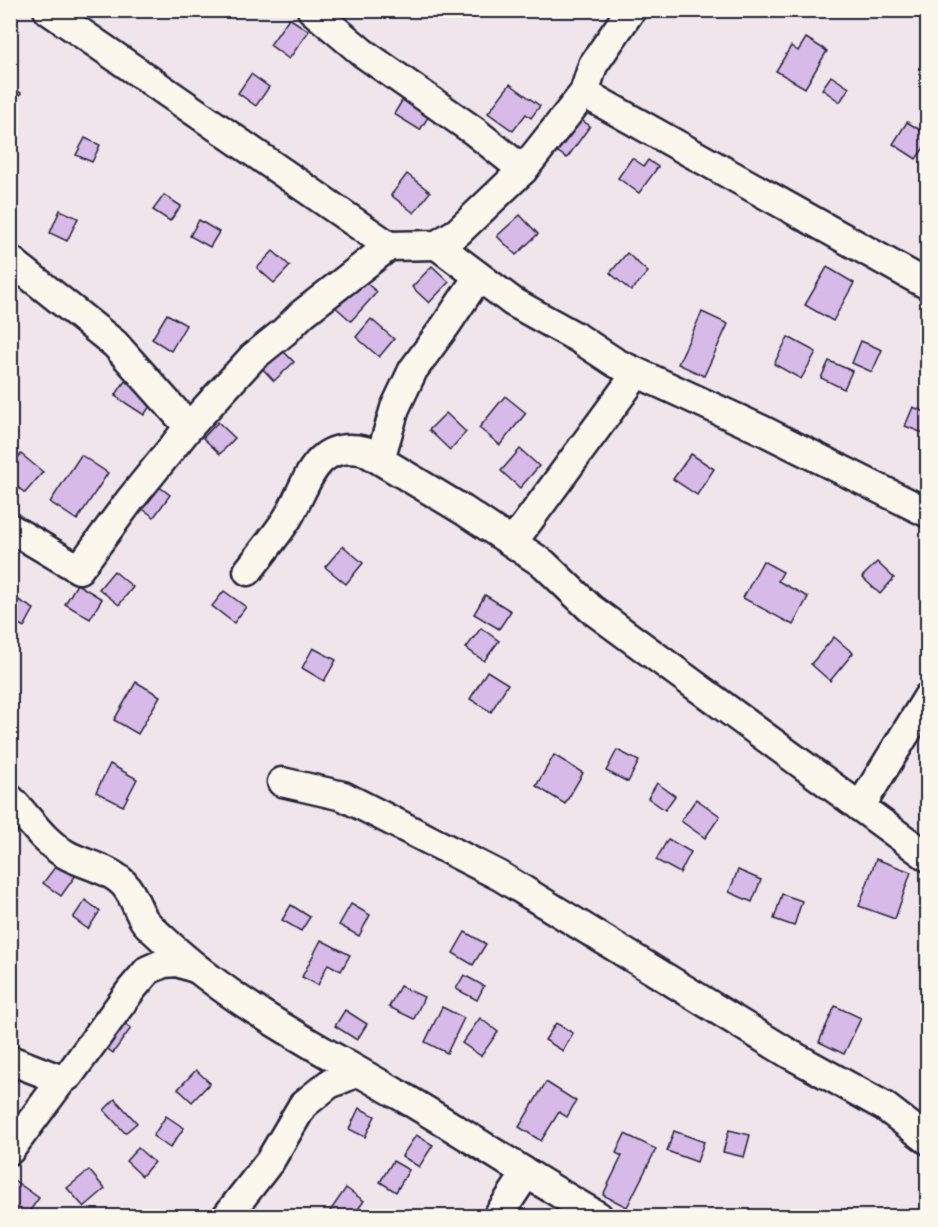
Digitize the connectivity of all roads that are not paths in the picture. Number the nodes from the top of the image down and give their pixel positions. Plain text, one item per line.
1 (48, 10) edge
2 (312, 10) edge
3 (631, 10) edge
4 (584, 93) junction
5 (524, 170) junction
6 (389, 246) junction
7 (437, 246) junction
8 (10, 260) edge
9 (478, 277) junction
10 (927, 285) edge
11 (637, 373) junction
12 (189, 427) junction
13 (380, 459) junction
14 (927, 513) edge
15 (10, 528) edge
16 (513, 542) junction
17 (248, 571) dead end
18 (927, 697) edge
19 (282, 782) dead end
20 (10, 799) edge
21 (860, 807) junction
22 (927, 857) edge
23 (195, 968) junction
24 (10, 1060) edge
25 (358, 1072) junction
26 (62, 1080) junction
27 (927, 1140) edge
28 (10, 1150) edge
29 (526, 1174) junction
30 (227, 1216) edge
31 (498, 1216) edge
32 (598, 1216) edge

1 - 6 street
2 - 5 street
3 - 4 street
4 - 5 street
4 - 10 street
5 - 7 street
6 - 7 street
6 - 12 street
7 - 9 street
8 - 12 street
9 - 11 street
9 - 13 street
11 - 14 street
11 - 16 street
12 - 15 street
13 - 16 street
13 - 17 street
16 - 21 street
18 - 21 street
19 - 27 street
20 - 23 street
21 - 22 street
23 - 25 street
23 - 26 street
24 - 26 street
25 - 29 street
25 - 30 street
26 - 28 street
29 - 31 street
29 - 32 street

